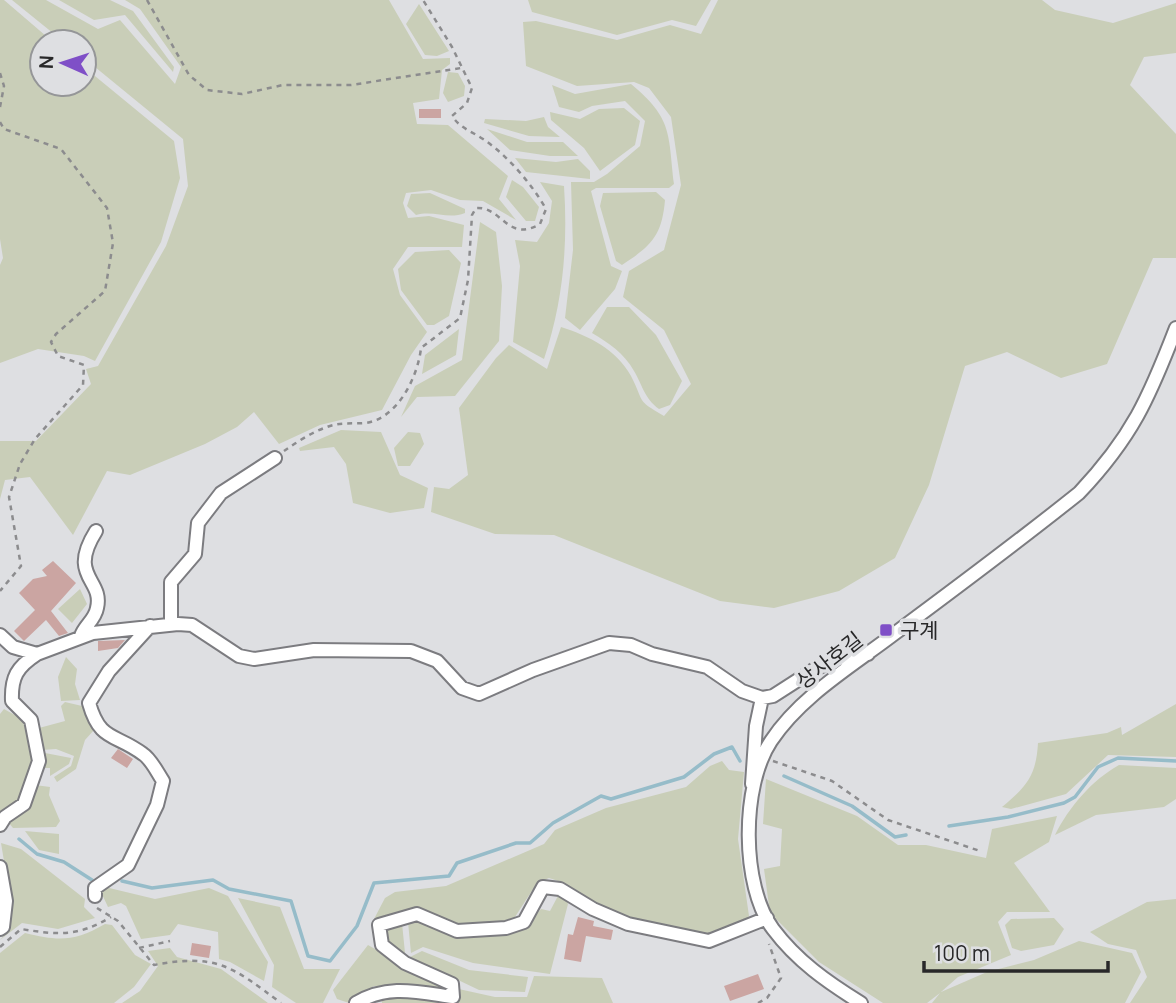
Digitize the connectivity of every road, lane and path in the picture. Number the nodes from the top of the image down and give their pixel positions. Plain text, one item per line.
1 (147, 0) edge
2 (422, 0) edge
3 (461, 68) junction
4 (0, 73) edge
5 (0, 107) edge
6 (0, 122) edge
7 (1176, 328) edge
8 (275, 458) joint
9 (96, 531) dead end
10 (0, 591) edge
11 (171, 624) junction
12 (150, 626) junction
13 (0, 635) edge
14 (80, 636) junction
15 (6, 646) edge
16 (37, 654) junction
17 (868, 654) junction
18 (762, 698) junction
19 (763, 758) junction
20 (753, 792) junction
21 (0, 825) edge
22 (980, 851) dead end
23 (0, 867) edge
24 (95, 896) joint
25 (111, 917) junction
26 (767, 918) junction
27 (0, 929) edge
28 (170, 941) dead end
29 (768, 944) dead end
30 (0, 947) edge
31 (139, 948) junction
32 (281, 1003) edge
33 (356, 1003) edge
34 (758, 1003) edge
35 (861, 1003) edge

1 - 3 path
2 - 3 path
3 - 8 path
4 - 5 path
6 - 10 path
7 - 17 street, 상사호길
8 - 11 street
9 - 14 street
11 - 12 street
11 - 18 street
12 - 14 street
12 - 24 street
13 - 15 street
14 - 16 street
15 - 16 street
16 - 21 street
17 - 18 street
17 - 19 street, 상사호길
18 - 20 street
19 - 20 street, 상사호길
19 - 22 path
20 - 26 street, 상사호길
23 - 27 street
24 - 25 path
25 - 30 path
25 - 31 path
26 - 33 street
26 - 35 street, 상사호길
28 - 31 path
29 - 34 path
31 - 32 path

